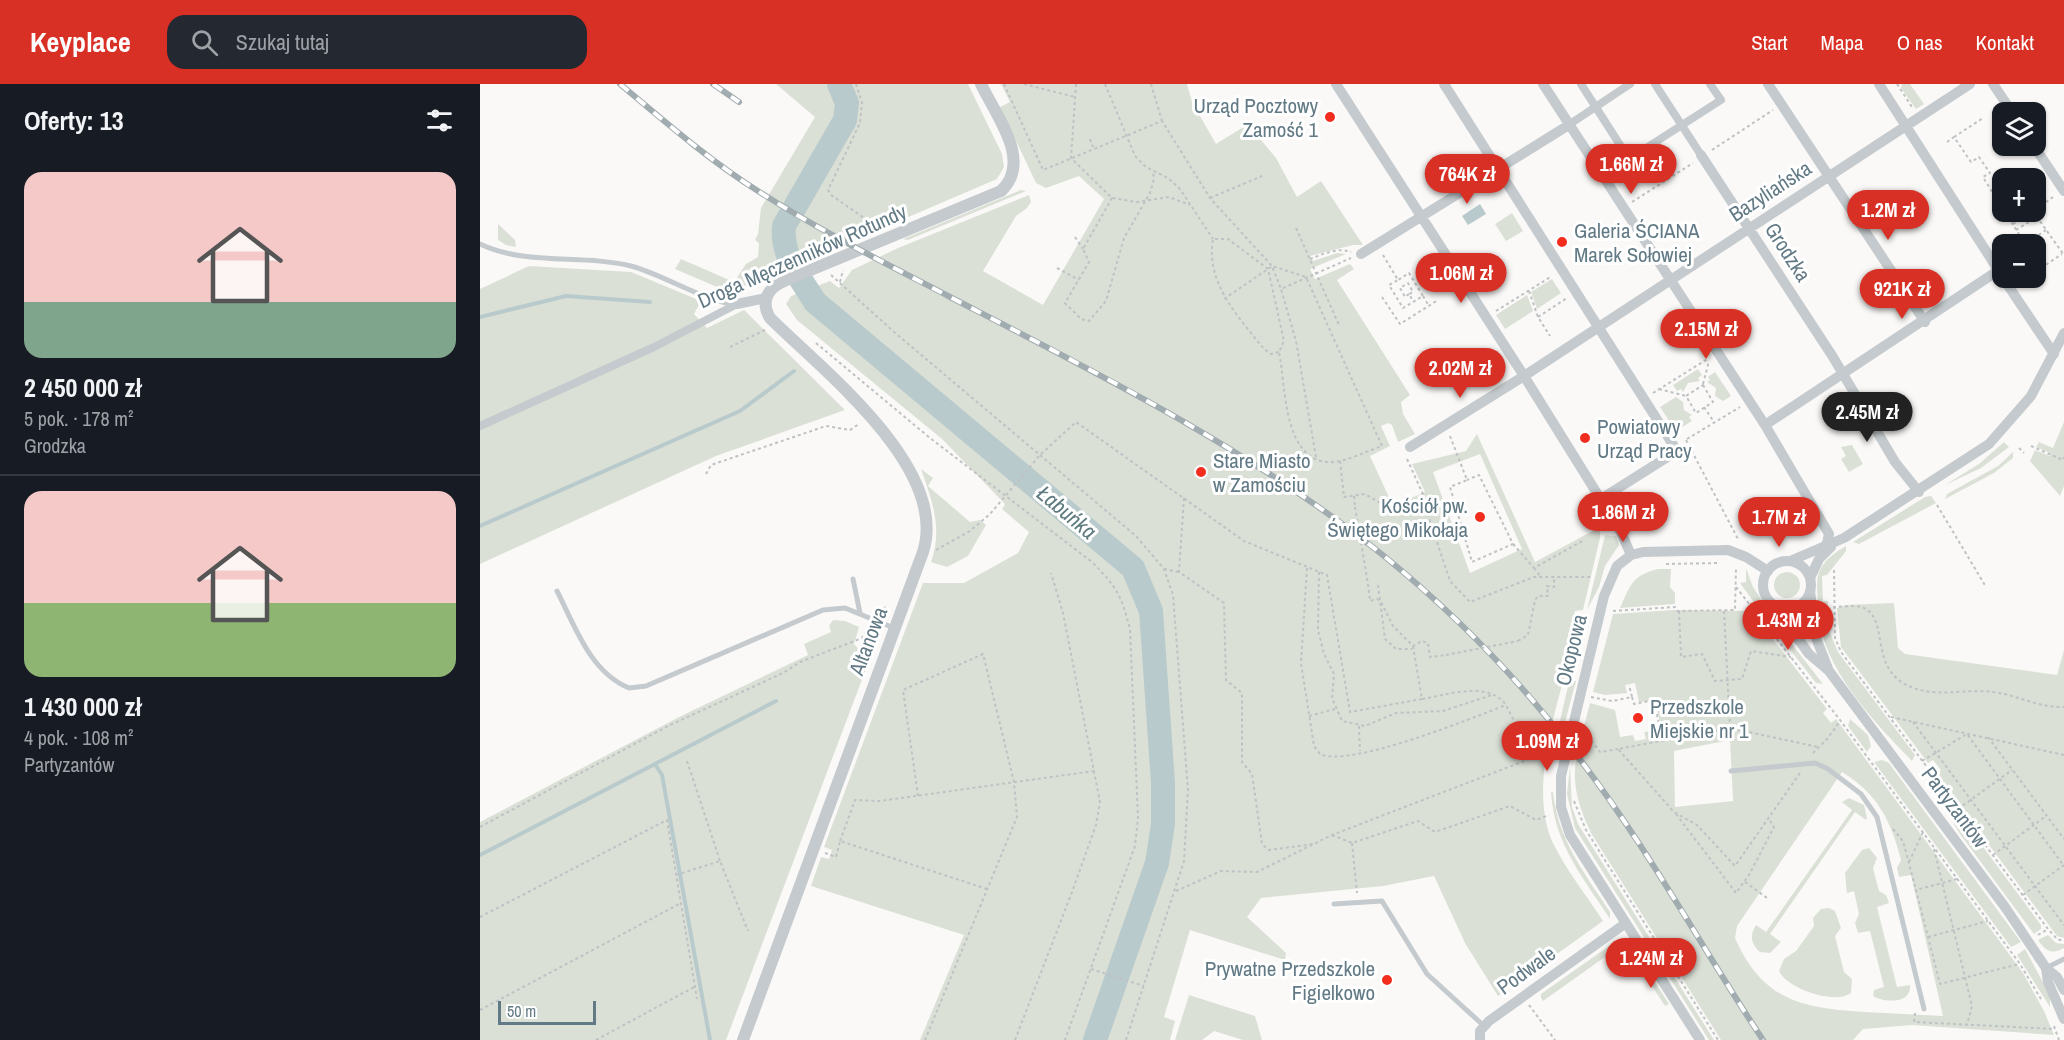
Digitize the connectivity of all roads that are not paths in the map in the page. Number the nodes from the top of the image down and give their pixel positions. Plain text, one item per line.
1 (981, 84) edge
2 (1336, 84) edge
3 (1444, 84) edge
4 (1543, 84) edge
5 (1581, 84) edge
6 (1630, 84) edge
7 (1655, 84) edge
8 (1710, 84) edge
9 (1768, 84) edge
10 (1879, 84) edge
11 (1970, 84) edge
12 (1993, 84) edge
13 (2005, 102) edge
14 (1595, 107) junction
15 (1905, 125) junction
16 (1566, 126) junction
17 (1682, 126) junction
18 (1702, 156) joint
19 (2041, 156) edge
20 (1498, 169) junction
21 (1828, 176) junction
22 (2064, 191) edge
23 (1420, 216) junction
24 (1749, 228) junction
25 (480, 244) edge
26 (1358, 255) road end
27 (1992, 260) edge
28 (1671, 280) junction
29 (1992, 280) edge
30 (2011, 288) edge
31 (766, 298) junction
32 (737, 304) junction
33 (1925, 322) junction
34 (1598, 327) junction
35 (2064, 333) edge
36 (2054, 354) junction
37 (1843, 375) junction
38 (1524, 376) junction
39 (1765, 425) junction
40 (480, 426) edge
41 (1410, 447) road end
42 (1919, 492) junction
43 (1601, 499) junction
44 (1828, 546) junction
45 (1631, 555) junction
46 (1790, 561) junction
47 (1768, 571) junction
48 (1810, 578) junction
49 (853, 579) dead end
50 (557, 591) dead end
51 (1810, 591) junction
52 (1774, 605) junction
53 (860, 613) junction
54 (894, 628) junction
55 (1829, 671) junction
56 (1731, 771) dead end
57 (1335, 904) dead end
58 (1626, 923) junction
59 (2064, 959) edge
60 (2046, 968) junction
61 (2064, 990) edge
62 (1924, 1009) dead end
63 (2064, 1019) edge
64 (1481, 1032) edge
65 (742, 1040) edge
66 (1700, 1040) edge

1 - 31 street, Droga Męczenników Rotundy
2 - 23 street
3 - 20 street
4 - 16 street
5 - 14 street
6 - 14 street
7 - 17 street
8 - 17 street
9 - 21 street
10 - 15 street
11 - 15 street, Bazyliańska
12 - 13 street
14 - 16 street
14 - 17 street
15 - 21 street, Bazyliańska
15 - 27 street
16 - 20 street
16 - 28 street
17 - 18 street
18 - 24 street, Grodzka
19 - 22 street
20 - 23 street
20 - 34 street
21 - 24 street, Bazyliańska
21 - 33 street
23 - 26 street
23 - 38 street
24 - 28 street, Bazyliańska
24 - 37 street, Grodzka
25 - 32 lane
28 - 34 street, Bazyliańska
28 - 39 street
29 - 33 street
30 - 36 street
31 - 32 street, Droga Męczenników Rotundy
31 - 54 street, Altanowa
32 - 40 street, Droga Męczenników Rotundy
33 - 37 street
34 - 38 street, Bazyliańska
34 - 43 street
35 - 36 street
36 - 42 street
37 - 39 street
37 - 42 street, Grodzka
38 - 41 street, Bazyliańska
38 - 43 street
39 - 44 street
42 - 44 street
43 - 45 street
44 - 46 street
44 - 48 street
45 - 47 street
45 - 58 street, Okopowa
46 - 47 street
46 - 48 street
47 - 52 street
48 - 51 street
49 - 53 lane
50 - 53 lane
51 - 52 street
51 - 55 street, Partyzantów
52 - 55 street, Partyzantów
53 - 54 lane
54 - 65 street, Altanowa
55 - 60 street, Partyzantów
56 - 62 lane
57 - 64 lane
58 - 64 street, Podwale
58 - 66 street, Okopowa
59 - 60 lane
60 - 61 street, Partyzantów
60 - 63 street, Partyzantów

